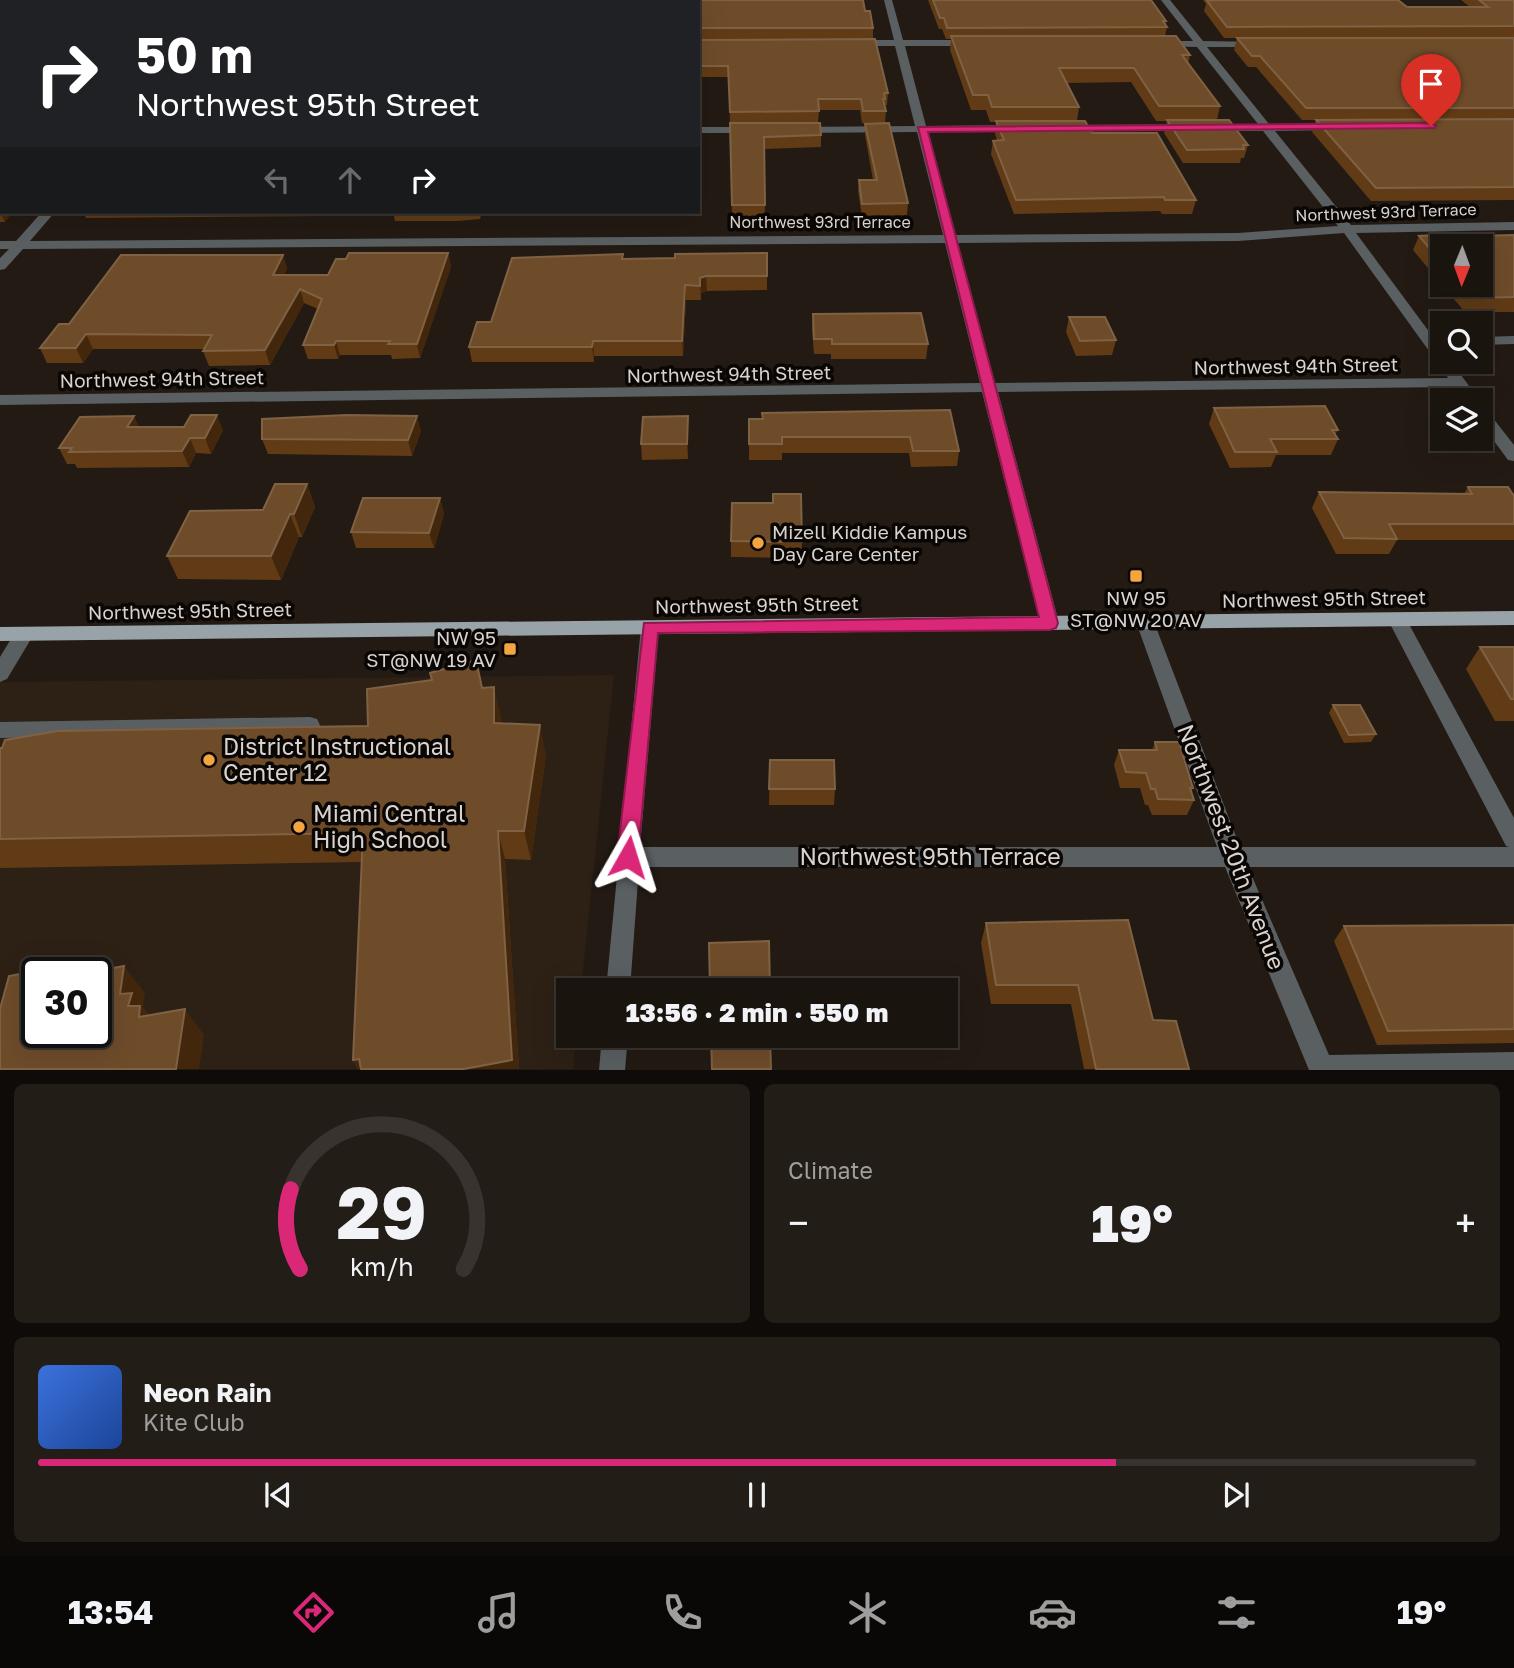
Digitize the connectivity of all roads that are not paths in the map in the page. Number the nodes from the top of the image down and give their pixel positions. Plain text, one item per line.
1 (888, 0) edge
2 (1165, 0) edge
3 (899, 43) junction
4 (846, 44) edge
5 (982, 44) edge
6 (1146, 44) edge
7 (1201, 44) junction
8 (1269, 44) edge
9 (1349, 126) edge
10 (1266, 127) junction
11 (1032, 128) edge
12 (1059, 128) edge
13 (922, 129) junction
14 (700, 130) edge
15 (768, 130) edge
16 (782, 130) edge
17 (47, 214) edge
18 (1514, 226) edge
19 (1347, 229) junction
20 (950, 239) junction
21 (19, 244) junction
22 (0, 245) edge
23 (0, 266) edge
24 (1430, 334) edge
25 (1514, 340) edge
26 (1493, 341) edge
27 (1453, 374) edge
28 (1459, 382) junction
29 (1463, 388) edge
30 (989, 390) junction
31 (0, 400) edge
32 (1493, 428) edge
33 (1514, 456) edge
34 (1514, 618) edge
35 (1397, 620) junction
36 (1145, 622) junction
37 (1050, 623) junction
38 (650, 627) junction
39 (0, 634) edge
40 (24, 634) junction
41 (0, 674) edge
42 (310, 725) edge
43 (0, 730) edge
44 (1514, 839) edge
45 (628, 857) junction
46 (1232, 857) junction
47 (1514, 857) edge
48 (619, 978) edge
49 (614, 1048) edge
50 (1514, 1065) edge
51 (1321, 1068) edge
52 (612, 1069) edge

1 - 3 street
2 - 7 street
3 - 4 street
3 - 5 street
3 - 13 street
6 - 7 street
7 - 8 street
7 - 10 street
9 - 10 street
10 - 12 street
10 - 19 street
11 - 13 street
13 - 16 street
13 - 20 street
14 - 15 street
17 - 21 street
18 - 19 street, Northwest 93rd Terrace
19 - 20 street, Northwest 93rd Terrace
19 - 24 street
20 - 21 street, Northwest 93rd Terrace
20 - 30 street
21 - 22 street, Northwest 93rd Terrace
21 - 23 street
25 - 26 street
27 - 28 street
28 - 29 street
28 - 30 street, Northwest 94th Street
30 - 31 street, Northwest 94th Street
30 - 37 street
32 - 33 street
34 - 35 main road, Northwest 95th Street
35 - 36 main road, Northwest 95th Street
35 - 44 street
36 - 37 main road, Northwest 95th Street
36 - 46 street, Northwest 20th Avenue
37 - 38 main road, Northwest 95th Street
38 - 40 main road, Northwest 95th Street
38 - 45 street
39 - 40 main road, Northwest 95th Street
40 - 41 street
42 - 43 street
45 - 46 street, Northwest 95th Terrace
45 - 48 street
46 - 47 street, Northwest 95th Terrace
46 - 51 street, Northwest 20th Avenue
49 - 52 street
50 - 51 street

